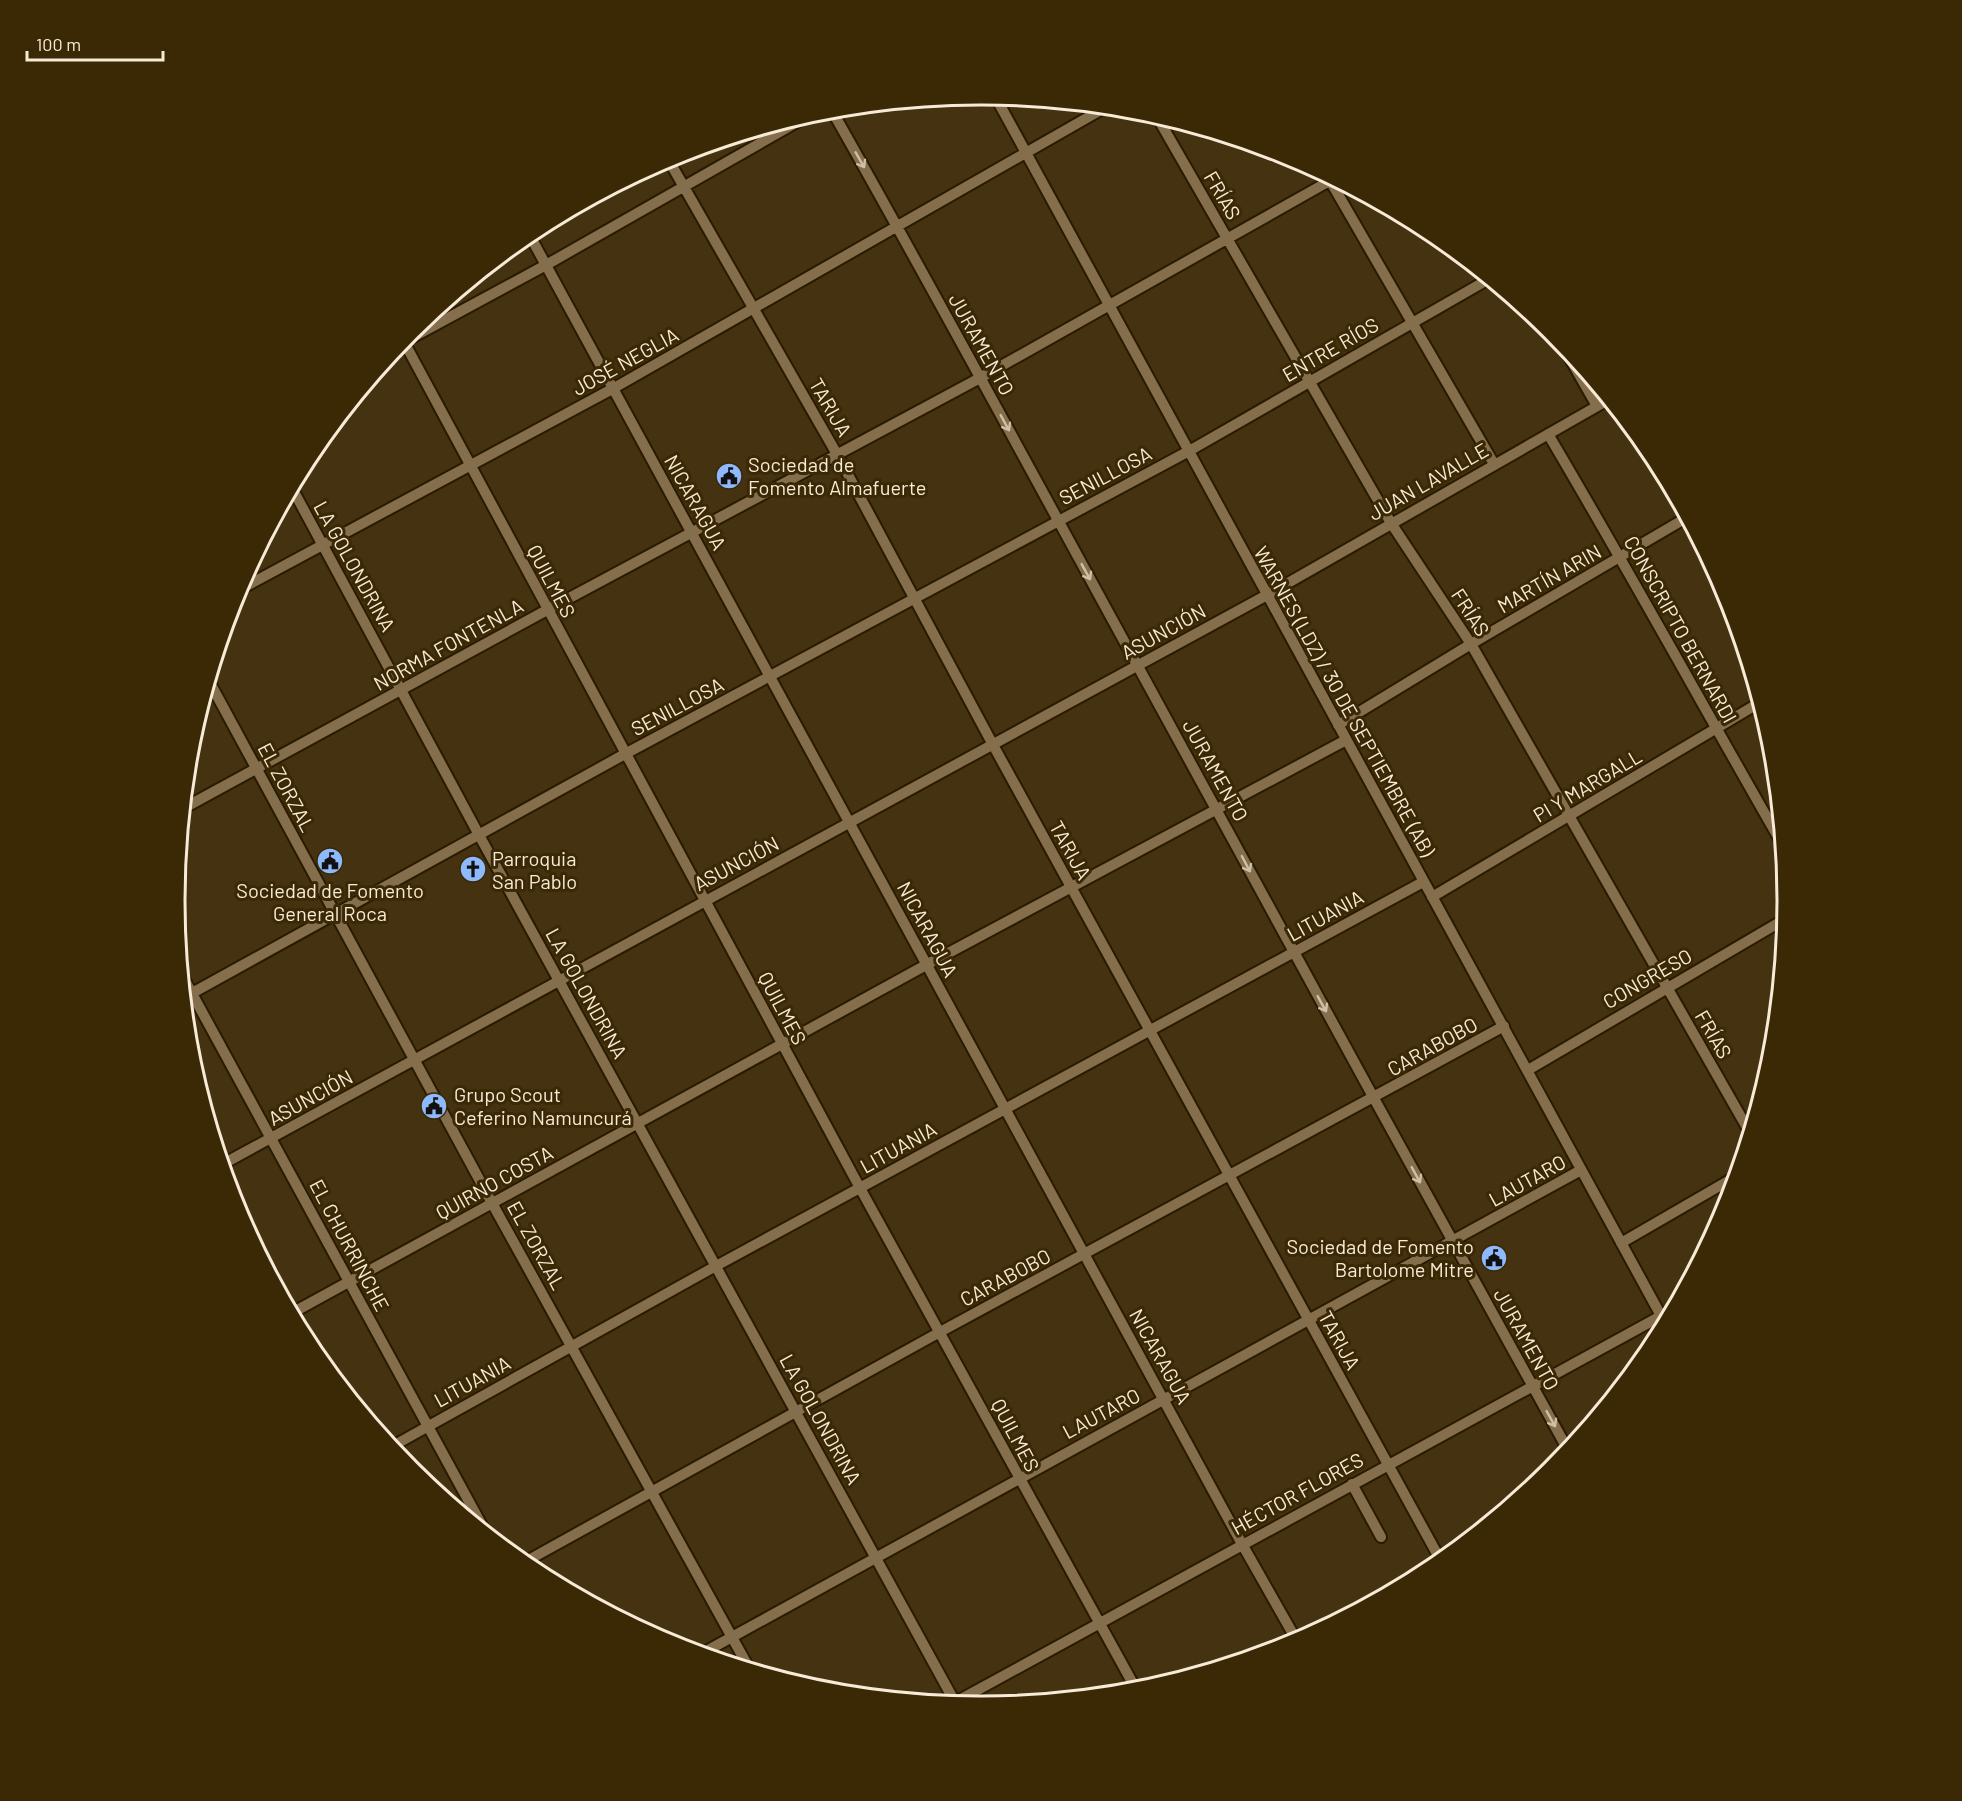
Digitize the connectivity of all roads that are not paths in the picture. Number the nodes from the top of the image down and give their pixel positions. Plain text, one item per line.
1 (1000, 106) edge
2 (1095, 114) edge
3 (836, 118) edge
4 (1162, 126) edge
5 (783, 130) edge
6 (1027, 154) junction
7 (673, 168) edge
8 (1324, 183) edge
9 (684, 187) junction
10 (1335, 188) edge
11 (898, 227) junction
12 (1228, 240) junction
13 (534, 243) edge
14 (546, 265) junction
15 (1482, 283) edge
16 (1110, 305) junction
17 (754, 309) junction
18 (1411, 323) junction
19 (429, 328) edge
20 (407, 350) edge
21 (980, 378) junction
22 (1582, 379) edge
23 (1310, 381) junction
24 (614, 388) junction
25 (1602, 403) edge
26 (1597, 406) junction
27 (1548, 434) junction
28 (1189, 451) junction
29 (838, 456) junction
30 (1494, 464) junction
31 (470, 466) junction
32 (296, 496) edge
33 (1058, 520) junction
34 (1680, 522) edge
35 (1391, 523) junction
36 (693, 532) junction
37 (323, 545) junction
38 (1620, 556) junction
39 (252, 583) edge
40 (1267, 595) junction
41 (914, 599) junction
42 (547, 610) junction
43 (1471, 644) junction
44 (1137, 666) junction
45 (770, 676) junction
46 (402, 689) junction
47 (214, 691) edge
48 (1752, 708) edge
49 (1338, 725) junction
50 (1716, 729) junction
51 (1346, 740) junction
52 (992, 743) junction
53 (625, 754) junction
54 (257, 769) junction
55 (191, 804) edge
56 (1217, 809) junction
57 (1568, 817) junction
58 (850, 822) junction
59 (1773, 828) edge
60 (479, 835) junction
61 (1423, 882) junction
62 (1072, 888) junction
63 (1432, 897) junction
64 (705, 900) junction
65 (335, 914) junction
66 (1776, 924) edge
67 (1294, 953) junction
68 (926, 965) junction
69 (560, 979) junction
70 (1666, 988) junction
71 (191, 993) edge
72 (192, 1001) edge
73 (1504, 1026) junction
74 (1151, 1030) junction
75 (782, 1044) junction
76 (416, 1059) junction
77 (1527, 1070) junction
78 (1374, 1098) junction
79 (1005, 1109) junction
80 (1744, 1122) edge
81 (638, 1123) junction
82 (271, 1138) junction
83 (230, 1160) edge
84 (1581, 1170) junction
85 (1230, 1176) junction
86 (1724, 1183) edge
87 (860, 1188) junction
88 (492, 1203) junction
89 (1453, 1241) junction
90 (1621, 1243) junction
91 (1085, 1255) junction
92 (716, 1266) junction
93 (349, 1282) junction
94 (299, 1309) edge
95 (1660, 1314) edge
96 (1308, 1320) junction
97 (1653, 1325) edge
98 (940, 1332) junction
99 (573, 1347) junction
100 (1533, 1386) junction
101 (1164, 1400) junction
102 (796, 1412) junction
103 (428, 1426) junction
104 (1564, 1441) edge
105 (399, 1443) edge
106 (1387, 1464) junction
107 (1019, 1478) junction
108 (1352, 1484) junction
109 (652, 1492) junction
110 (477, 1516) edge
111 (1381, 1537) dead end
112 (1242, 1544) junction
113 (1436, 1553) edge
114 (876, 1557) junction
115 (533, 1558) edge
116 (1100, 1622) junction
117 (1292, 1632) edge
118 (732, 1636) junction
119 (710, 1648) edge
120 (745, 1660) edge
121 (1132, 1682) edge
122 (950, 1695) edge
123 (968, 1695) edge

1 - 6 street, WARNES (LDZ) / 30 DE SEPTIEMBRE (AB)
2 - 6 street, JOSÉ NEGLIA
3 -> 11 street, JURAMENTO
4 - 12 street, FRÍAS
5 - 9 street
6 - 11 street, JOSÉ NEGLIA
6 - 16 street, WARNES (LDZ) / 30 DE SEPTIEMBRE (AB)
7 - 9 street, TARIJA
8 - 12 street, NORMA FONTENLA
9 - 14 street
9 - 17 street, TARIJA
10 - 18 street
11 - 17 street, JOSÉ NEGLIA
11 - 21 street, JURAMENTO
12 - 16 street, NORMA FONTENLA
12 - 23 street, FRÍAS
13 - 14 street, NICARAGUA
14 - 19 street
14 - 24 street, NICARAGUA
15 - 18 street, ENTRE RÍOS
16 - 21 street, NORMA FONTENLA
16 - 28 street, WARNES (LDZ) / 30 DE SEPTIEMBRE (AB)
17 - 24 street, JOSÉ NEGLIA
17 - 29 street, TARIJA
18 - 23 street, ENTRE RÍOS
18 - 30 street
20 - 31 street, QUILMES
21 - 29 street, NORMA FONTENLA
21 -> 33 street, JURAMENTO
22 - 26 street
23 - 28 street, ENTRE RÍOS
23 - 35 street, FRÍAS
24 - 31 street, JOSÉ NEGLIA
24 - 36 street, NICARAGUA
25 - 26 street, JUAN LAVALLE
26 - 27 street, JUAN LAVALLE
27 - 30 street, JUAN LAVALLE
27 - 38 street, CONSCRIPTO BERNARDI
28 - 33 street, SENILLOSA
28 - 40 street, WARNES (LDZ) / 30 DE SEPTIEMBRE (AB)
29 - 36 street, NORMA FONTENLA
29 - 41 street, TARIJA
30 - 35 street, JUAN LAVALLE
31 - 37 street, JOSÉ NEGLIA
31 - 42 street, QUILMES
32 - 37 street, LA GOLONDRINA
33 - 41 street, SENILLOSA
33 -> 44 street, JURAMENTO
34 - 38 street, MARTÍN ARIN
35 - 40 street, JUAN LAVALLE
35 - 43 street, FRÍAS
36 - 42 street, NORMA FONTENLA
36 - 45 street, NICARAGUA
37 - 39 street, JOSÉ NEGLIA
37 - 46 street, LA GOLONDRINA
38 - 43 street, MARTÍN ARIN
38 - 50 street, CONSCRIPTO BERNARDI
40 - 44 street, ASUNCIÓN
40 - 49 street, WARNES (LDZ) / 30 DE SEPTIEMBRE (AB)
41 - 45 street, SENILLOSA
41 - 52 street, TARIJA
42 - 46 street, NORMA FONTENLA
42 - 53 street, QUILMES
43 - 49 street, MARTÍN ARIN
43 - 57 street, FRÍAS
44 - 52 street, ASUNCIÓN
44 - 56 street, JURAMENTO
45 - 53 street, SENILLOSA
45 - 58 street, NICARAGUA
46 - 54 street, NORMA FONTENLA
46 - 60 street, LA GOLONDRINA
47 - 54 street, EL ZORZAL
48 - 50 street, PI Y MARGALL
49 - 51 street, WARNES (LDZ) / 30 DE SEPTIEMBRE (AB)
50 - 57 street, PI Y MARGALL
50 - 59 street, CONSCRIPTO BERNARDI
51 - 56 street, QUIRNO COSTA
51 - 61 street, WARNES (LDZ) / 30 DE SEPTIEMBRE (AB)
52 - 58 street, ASUNCIÓN
52 - 62 street, TARIJA
53 - 60 street, SENILLOSA
53 - 64 street, QUILMES
54 - 55 street, NORMA FONTENLA
54 - 65 street, EL ZORZAL
56 - 62 street, QUIRNO COSTA
56 -> 67 street, JURAMENTO
57 - 63 street, PI Y MARGALL
57 - 70 street, FRÍAS
58 - 64 street, ASUNCIÓN
58 - 68 street, NICARAGUA
60 - 65 street, SENILLOSA
60 - 69 street, LA GOLONDRINA
61 - 63 street, WARNES (LDZ) / 30 DE SEPTIEMBRE (AB)
61 - 67 street, LITUANIA
62 - 68 street, QUIRNO COSTA
62 - 74 street, TARIJA
63 - 73 street, WARNES (LDZ) / 30 DE SEPTIEMBRE (AB)
64 - 69 street, ASUNCIÓN
64 - 75 street, QUILMES
65 - 71 street, SENILLOSA
65 - 76 street, EL ZORZAL
66 - 70 street, CONGRESO
67 - 74 street, LITUANIA
67 -> 78 street, JURAMENTO
68 - 75 street, QUIRNO COSTA
68 - 79 street, NICARAGUA
69 - 76 street, ASUNCIÓN
69 - 81 street, LA GOLONDRINA
70 - 77 street, CONGRESO
70 - 80 street, FRÍAS
72 - 82 street, EL CHURRINCHE
73 - 77 street, WARNES (LDZ) / 30 DE SEPTIEMBRE (AB)
73 - 78 street, CARABOBO
74 - 79 street, LITUANIA
74 - 85 street, TARIJA
75 - 81 street, QUIRNO COSTA
75 - 87 street, QUILMES
76 - 82 street, ASUNCIÓN
76 - 88 street, EL ZORZAL
77 - 84 street, WARNES (LDZ) / 30 DE SEPTIEMBRE (AB)
78 - 85 street, CARABOBO
78 -> 89 street, JURAMENTO
79 - 87 street, LITUANIA
79 - 91 street, NICARAGUA
81 - 88 street, QUIRNO COSTA
81 - 92 street, LA GOLONDRINA
82 - 83 street, ASUNCIÓN
82 - 93 street, EL CHURRINCHE
84 - 89 street, LAUTARO
84 - 90 street, WARNES (LDZ) / 30 DE SEPTIEMBRE (AB)
85 - 91 street, CARABOBO
85 - 96 street, TARIJA
86 - 90 street
87 - 92 street, LITUANIA
87 - 98 street, QUILMES
88 - 93 street, QUIRNO COSTA
88 - 99 street, EL ZORZAL
89 - 96 street, LAUTARO
89 - 100 street, JURAMENTO
90 - 95 street, WARNES (LDZ) / 30 DE SEPTIEMBRE (AB)
91 - 98 street, CARABOBO
91 - 101 street, NICARAGUA
92 - 99 street, LITUANIA
92 - 102 street, LA GOLONDRINA
93 - 94 street, QUIRNO COSTA
93 - 103 street, EL CHURRINCHE
96 - 101 street, LAUTARO
96 - 106 street, TARIJA
97 - 100 street, HÉCTOR FLORES
98 - 102 street, CARABOBO
98 - 107 street, QUILMES
99 - 103 street, LITUANIA
99 - 109 street, EL ZORZAL
100 -> 104 street, JURAMENTO
100 - 106 street, HÉCTOR FLORES
101 - 107 street, LAUTARO
101 - 112 street, NICARAGUA
102 - 109 street, CARABOBO
102 - 114 street, LA GOLONDRINA
103 - 105 street, LITUANIA
103 - 110 street, EL CHURRINCHE
106 - 108 street, HÉCTOR FLORES
106 - 113 street, TARIJA
107 - 114 street, LAUTARO
107 - 116 street, QUILMES
108 - 111 street
108 - 112 street, HÉCTOR FLORES
109 - 115 street, CARABOBO
109 - 118 street, EL ZORZAL
112 - 116 street, HÉCTOR FLORES
112 - 117 street, NICARAGUA
114 - 118 street, LAUTARO
114 - 122 street, LA GOLONDRINA
116 - 121 street, QUILMES
116 - 123 street, HÉCTOR FLORES
118 - 119 street, LAUTARO
118 - 120 street, EL ZORZAL

